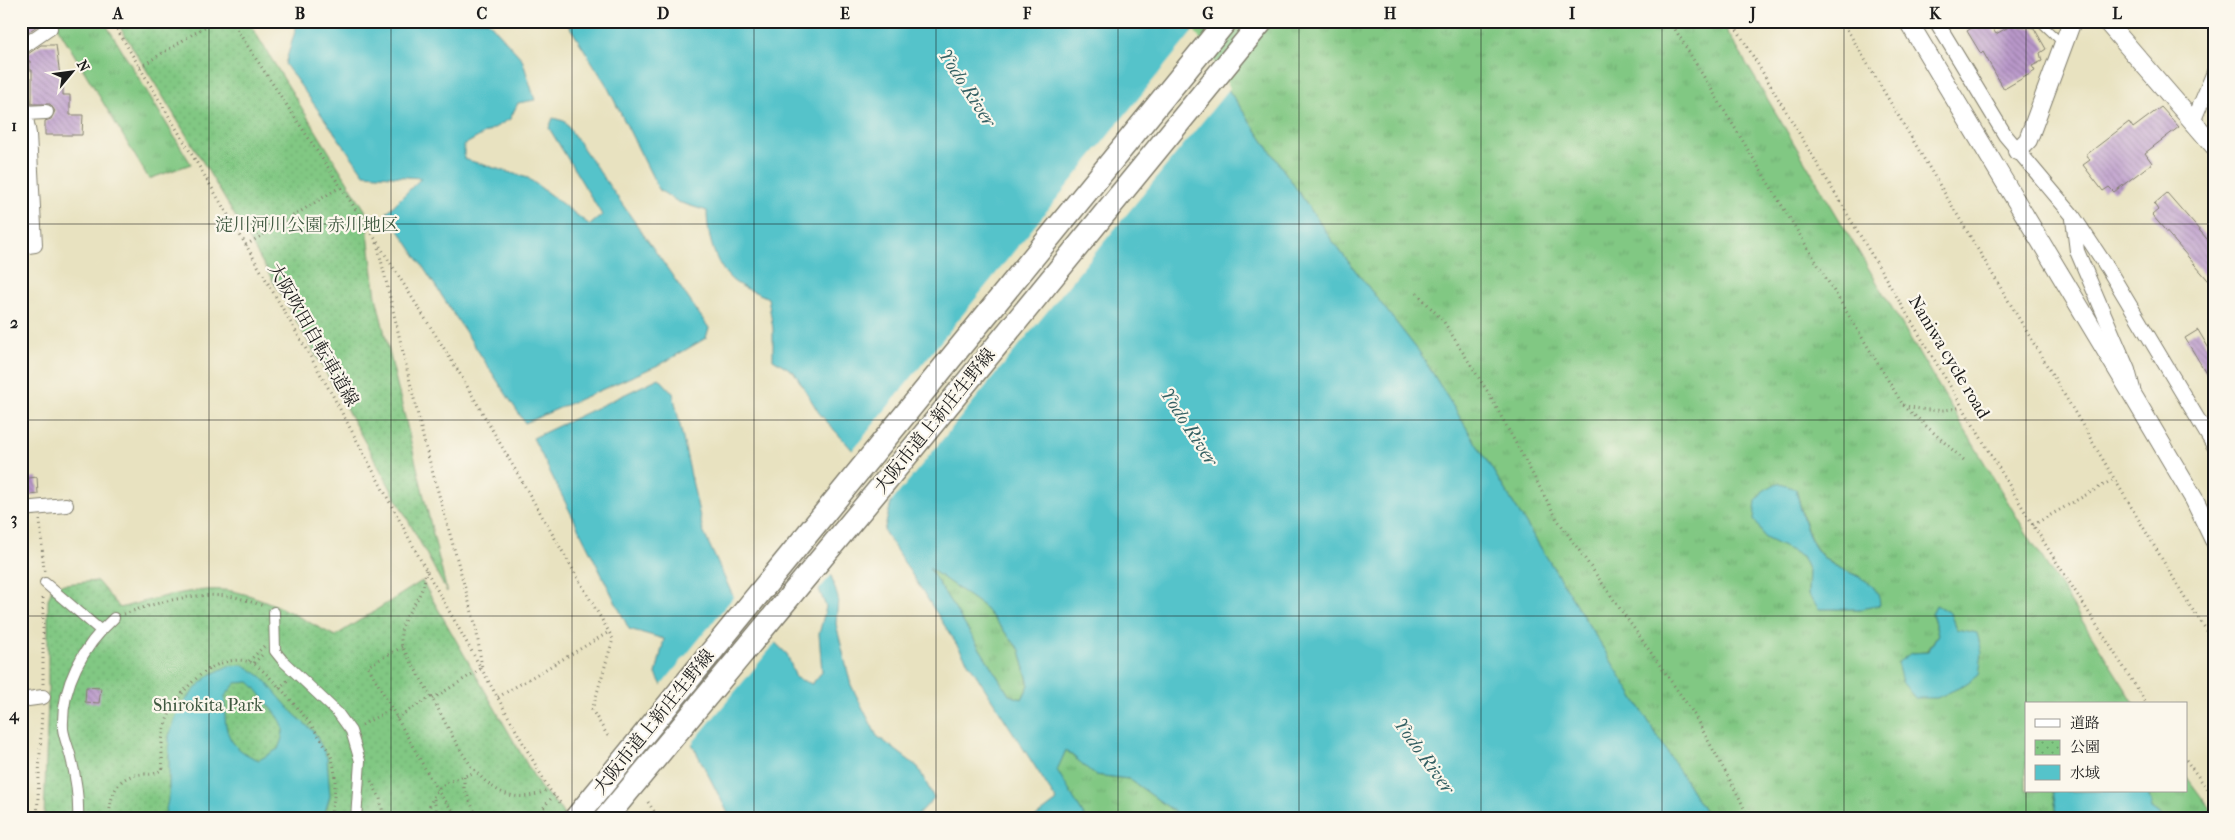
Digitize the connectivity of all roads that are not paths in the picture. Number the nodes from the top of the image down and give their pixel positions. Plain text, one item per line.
1 (1226, 21) edge
2 (1262, 21) edge
3 (1908, 21) edge
4 (1936, 21) edge
5 (2030, 21) edge
6 (2072, 21) edge
7 (2106, 21) edge
8 (50, 29) edge
9 (2062, 44) junction
10 (21, 48) edge
11 (2214, 72) edge
12 (21, 82) edge
13 (46, 112) dead end
14 (24, 113) junction
15 (2193, 122) junction
16 (2214, 146) edge
17 (2017, 151) junction
18 (27, 191) edge
19 (2073, 216) junction
20 (21, 247) edge
21 (2135, 399) junction
22 (2214, 446) edge
23 (66, 505) dead end
24 (21, 509) edge
25 (2214, 540) edge
26 (45, 583) road end
27 (274, 612) road end
28 (114, 618) road end
29 (100, 630) junction
30 (43, 697) road end
31 (21, 700) edge
32 (569, 812) edge
33 (78, 819) edge
34 (356, 819) edge
35 (605, 819) edge

1 - 32 main road, 大阪市道上新庄生野線, bridge
2 - 35 main road, 大阪市道上新庄生野線, bridge
3 - 21 street
4 - 17 street
5 - 9 lane
6 - 9 street
7 - 15 street
8 - 10 street
9 - 17 street
11 - 15 street
12 - 14 street
13 - 14 street
14 - 18 street
15 - 16 street
17 - 19 street
18 - 20 street
19 - 21 street
19 - 22 street
21 - 25 street
23 - 24 street
26 - 29 street
27 - 34 street
28 - 29 street
29 - 33 street
30 - 31 street

